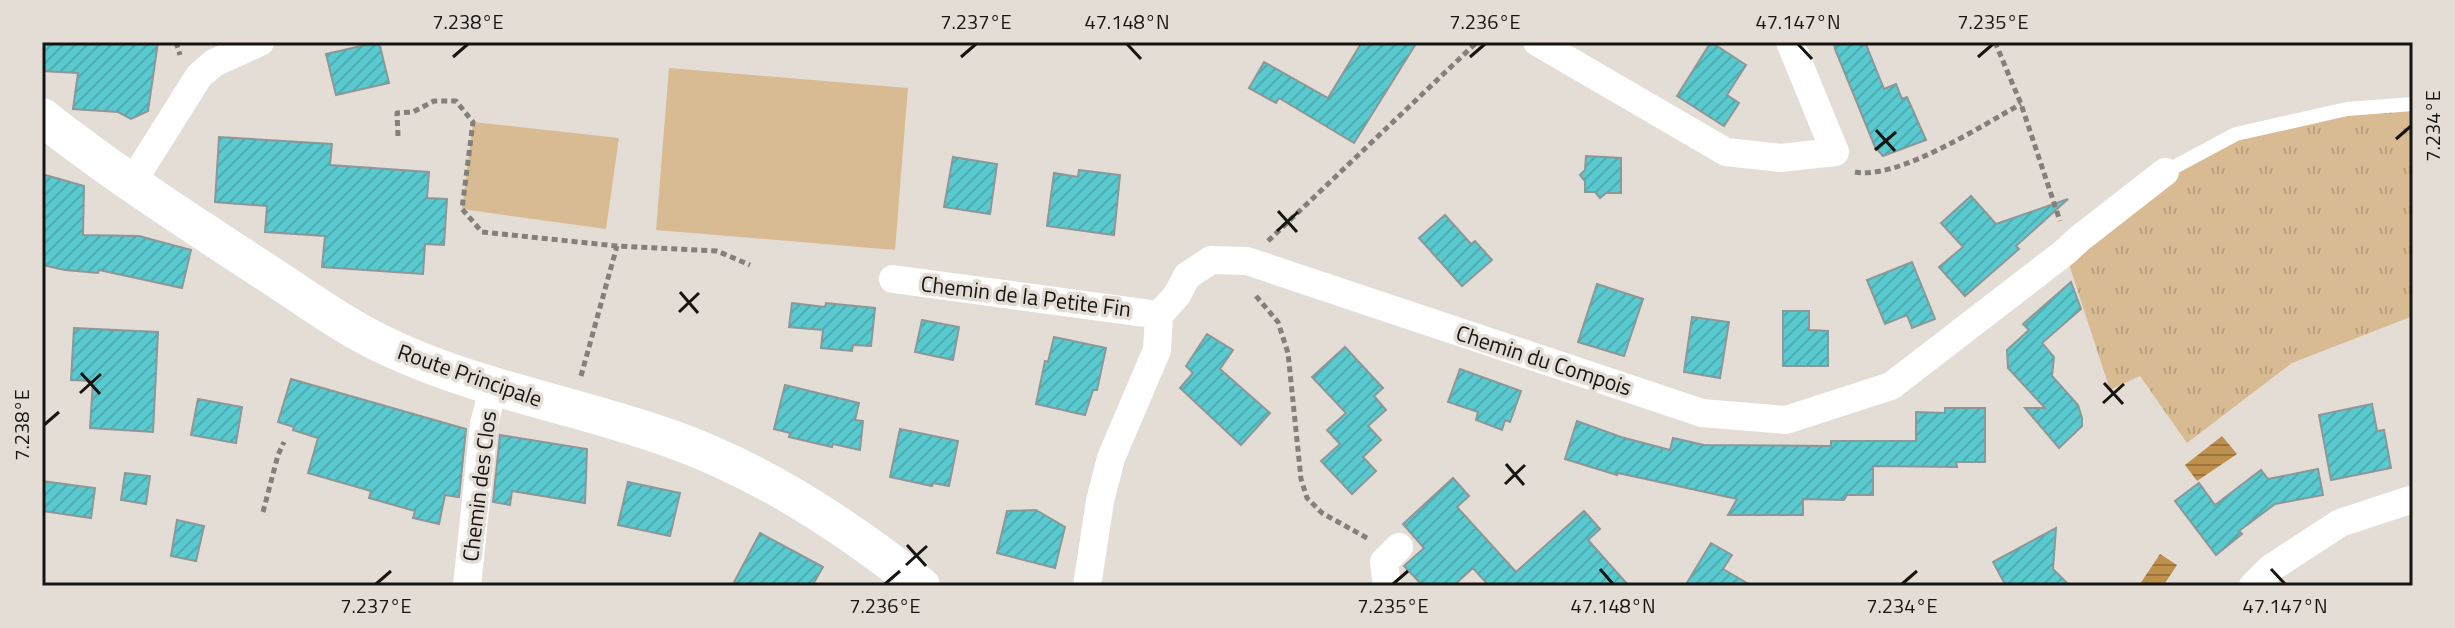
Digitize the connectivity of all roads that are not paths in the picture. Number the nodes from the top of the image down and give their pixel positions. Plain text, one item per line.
1 (260, 42) edge
2 (1537, 42) edge
3 (1790, 42) edge
4 (2413, 104) edge
5 (42, 117) edge
6 (2165, 172) joint
7 (131, 184) junction
8 (893, 279) dead end
9 (1159, 315) junction
10 (494, 386) junction
11 (2413, 499) edge
12 (467, 586) edge
13 (921, 586) edge
14 (1087, 586) edge
15 (2253, 586) edge

1 - 7 street
2 - 3 street
4 - 6 lane
5 - 7 street, Route Principale
6 - 9 street, Chemin du Compois
7 - 10 street, Route Principale
8 - 9 street, Chemin de la Petite Fin
9 - 14 street
10 - 12 street, Chemin des Clos
10 - 13 street, Route Principale
11 - 15 street

